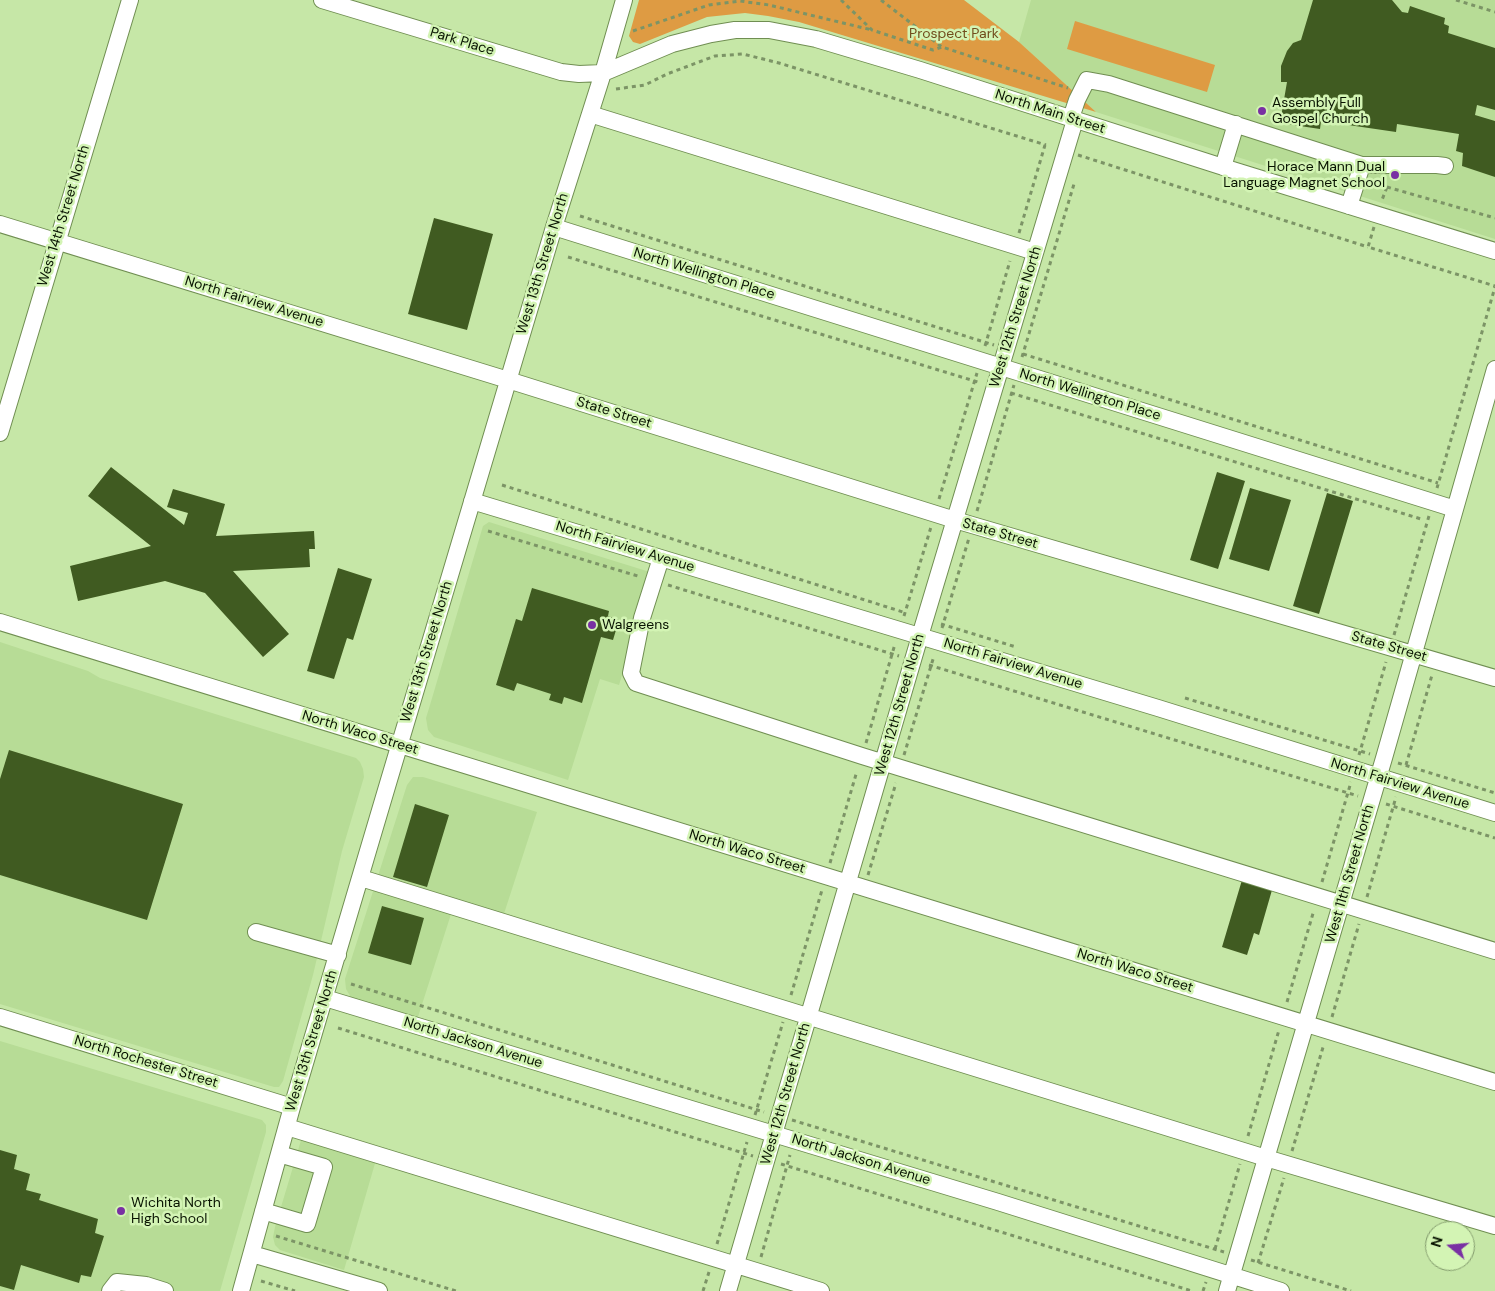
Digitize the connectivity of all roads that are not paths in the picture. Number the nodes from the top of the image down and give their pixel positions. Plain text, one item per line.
1 (130, 0) edge
2 (322, 0) edge
3 (624, 0) edge
4 (603, 73) junction
5 (590, 114) junction
6 (1073, 119) junction
7 (1236, 124) junction
8 (1362, 165) junction
9 (1445, 166) dead end
10 (1223, 167) junction
11 (1349, 206) junction
12 (0, 224) edge
13 (554, 227) junction
14 (57, 242) junction
15 (1495, 251) edge
16 (1035, 252) junction
17 (1001, 367) junction
18 (1495, 369) edge
19 (508, 380) junction
20 (0, 433) edge
21 (472, 501) junction
22 (1455, 509) junction
23 (955, 520) junction
24 (662, 558) junction
25 (0, 622) edge
26 (920, 636) junction
27 (1413, 654) junction
28 (1495, 678) edge
29 (400, 745) junction
30 (883, 762) junction
31 (1378, 777) junction
32 (1495, 813) edge
33 (361, 878) junction
34 (848, 883) junction
35 (1341, 904) junction
36 (256, 932) dead end
37 (1495, 951) edge
38 (338, 955) junction
39 (325, 998) junction
40 (809, 1016) junction
41 (0, 1017) edge
42 (1306, 1024) junction
43 (1495, 1082) edge
44 (292, 1107) junction
45 (287, 1127) junction
46 (774, 1134) junction
47 (279, 1154) junction
48 (1266, 1158) junction
49 (263, 1211) junction
50 (1495, 1226) edge
51 (252, 1254) junction
52 (736, 1265) junction
53 (1229, 1283) edge
54 (136, 1287) edge
55 (110, 1291) edge
56 (165, 1291) edge
57 (240, 1291) edge
58 (379, 1291) edge
59 (728, 1291) edge
60 (821, 1291) edge
61 (1281, 1291) edge

1 - 14 street, West 14th Street North
2 - 4 street, Park Place
3 - 4 street, West 13th Street North
4 - 5 street, West 13th Street North
4 - 6 street, North Main Street
5 - 13 street, West 13th Street North
5 - 16 street
6 - 7 street, West 12th Street North
6 - 10 street, North Main Street
6 - 16 street, West 12th Street North
7 - 8 street
7 - 10 street
8 - 9 street
8 - 11 street
10 - 11 street, North Main Street
11 - 15 street, North Main Street
12 - 14 street, North Fairview Avenue
13 - 17 street, North Wellington Place
13 - 19 street, West 13th Street North
14 - 19 street, North Fairview Avenue
14 - 20 street, West 14th Street North
16 - 17 street, West 12th Street North
17 - 22 street, North Wellington Place
17 - 23 street, West 12th Street North
18 - 22 street, West 11th Street North
19 - 21 street, West 13th Street North
19 - 23 street, State Street
21 - 24 street, North Fairview Avenue
21 - 29 street, West 13th Street North
22 - 27 street, West 11th Street North
23 - 26 street, West 12th Street North
23 - 27 street, State Street
24 - 26 street, North Fairview Avenue
24 - 30 street
25 - 29 street, North Waco Street
26 - 30 street, West 12th Street North
26 - 31 street, North Fairview Avenue
27 - 28 street, State Street
27 - 31 street, West 11th Street North
29 - 33 street, West 13th Street North
29 - 34 street, North Waco Street
30 - 34 street, West 12th Street North
30 - 35 street
31 - 32 street, North Fairview Avenue
31 - 35 street, West 11th Street North
33 - 38 street, West 13th Street North
33 - 40 street
34 - 40 street, West 12th Street North
34 - 42 street, North Waco Street
35 - 37 street
35 - 42 street, West 11th Street North
36 - 38 street
38 - 39 street, West 13th Street North
39 - 44 street, West 13th Street North
39 - 46 street, North Jackson Avenue
40 - 46 street, West 12th Street North
40 - 48 street
41 - 44 street, North Rochester Street
42 - 43 street, North Waco Street
42 - 48 street, West 11th Street North
44 - 45 street, West 13th Street North
45 - 47 street, West 13th Street North
45 - 52 street
46 - 52 street, West 12th Street North
46 - 53 street, North Jackson Avenue
47 - 49 street, West 13th Street North
47 - 49 street
48 - 50 street
48 - 53 street, West 11th Street North
49 - 51 street, West 13th Street North
51 - 57 street, West 13th Street North
51 - 58 street
52 - 59 street, West 12th Street North
52 - 60 street
53 - 61 street, North Jackson Avenue
54 - 55 street
54 - 56 street

